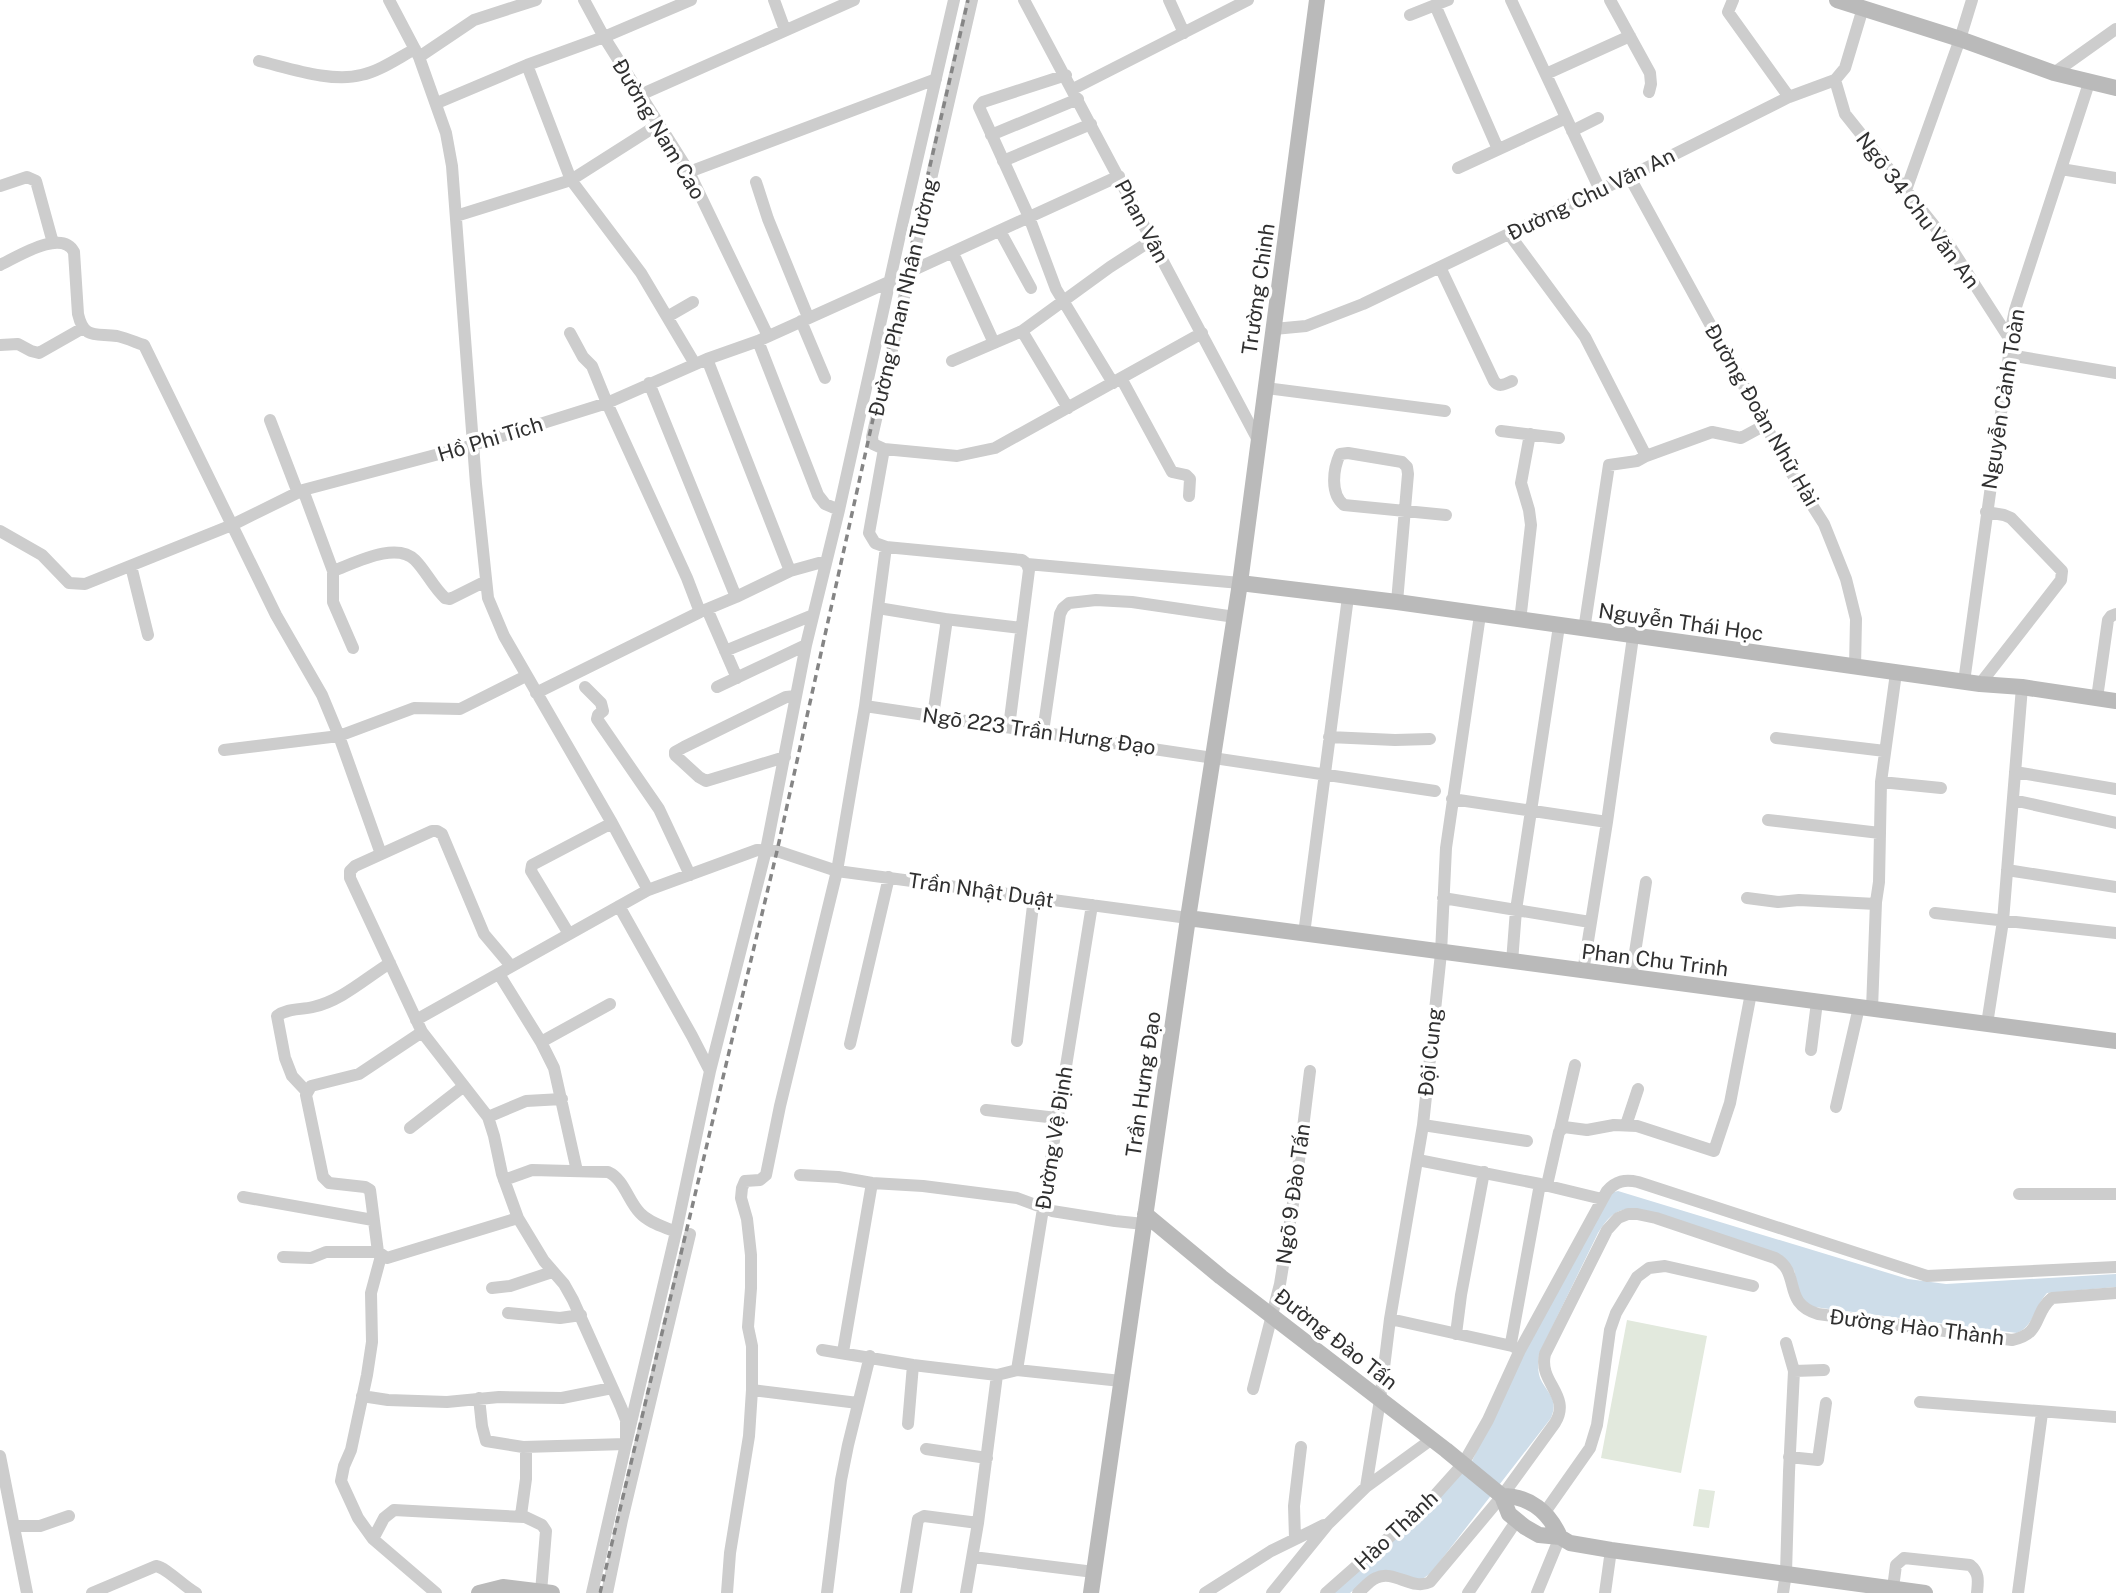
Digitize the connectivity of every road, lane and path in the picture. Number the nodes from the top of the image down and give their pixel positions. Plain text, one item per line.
1 (389, 0) edge
2 (536, 0) edge
3 (584, 0) edge
4 (775, 0) edge
5 (854, 0) edge
6 (954, 0) edge
7 (972, 0) edge
8 (1024, 0) edge
9 (1169, 0) edge
10 (1248, 0) edge
11 (1317, 0) edge
12 (1448, 0) edge
13 (1511, 0) edge
14 (1611, 0) edge
15 (1733, 0) edge
16 (1972, 0) edge
17 (686, 1) edge
18 (1843, 1) edge
19 (1434, 5) junction
20 (500, 6) edge
21 (1863, 8) junction
22 (1410, 15) dead end
23 (2116, 29) edge
24 (785, 30) junction
25 (1184, 33) junction
26 (1630, 36) junction
27 (604, 37) junction
28 (1960, 39) junction
29 (417, 53) junction
30 (259, 61) dead end
31 (527, 65) junction
32 (2054, 73) junction
33 (1066, 75) junction
34 (1546, 75) junction
35 (936, 79) junction
36 (1835, 80) junction
37 (2090, 83) junction
38 (2116, 88) edge
39 (1649, 92) dead end
40 (1076, 94) junction
41 (640, 95) junction
42 (1789, 97) junction
43 (437, 103) junction
44 (1566, 118) junction
45 (1598, 118) dead end
46 (659, 124) junction
47 (1091, 124) junction
48 (1572, 131) junction
49 (991, 135) junction
50 (1498, 149) junction
51 (1003, 161) junction
52 (1458, 168) dead end
53 (2061, 169) junction
54 (689, 172) junction
55 (1119, 176) junction
56 (1629, 176) junction
57 (2116, 178) edge
58 (572, 180) junction
59 (755, 181) dead end
60 (0, 186) edge
61 (1600, 190) junction
62 (1906, 190) junction
63 (456, 216) junction
64 (1029, 217) junction
65 (1000, 231) junction
66 (1509, 234) junction
67 (1152, 240) junction
68 (53, 243) junction
69 (953, 253) junction
70 (0, 265) edge
71 (1440, 267) junction
72 (909, 272) junction
73 (891, 281) junction
74 (1031, 288) dead end
75 (1064, 300) junction
76 (693, 302) dead end
77 (667, 317) junction
78 (805, 319) junction
79 (83, 328) junction
80 (1274, 328) junction
81 (1022, 331) junction
82 (570, 333) dead end
83 (1202, 333) junction
84 (763, 338) junction
85 (2009, 338) junction
86 (994, 343) junction
87 (0, 345) edge
88 (2009, 355) junction
89 (701, 361) junction
90 (952, 361) dead end
91 (2116, 373) edge
92 (825, 378) dead end
93 (1117, 380) junction
94 (1512, 381) dead end
95 (649, 383) junction
96 (1266, 388) junction
97 (607, 403) junction
98 (1068, 408) junction
99 (1445, 411) dead end
100 (270, 420) dead end
101 (1765, 425) junction
102 (1501, 430) dead end
103 (1530, 434) junction
104 (1559, 438) dead end
105 (1259, 442) junction
106 (473, 445) junction
107 (884, 449) junction
108 (1646, 456) junction
109 (301, 491) junction
110 (1189, 496) dead end
111 (839, 510) junction
112 (1405, 511) junction
113 (1986, 512) junction
114 (1446, 515) dead end
115 (232, 525) junction
116 (0, 531) edge
117 (886, 547) junction
118 (826, 561) junction
119 (1027, 564) junction
120 (131, 566) junction
121 (333, 571) junction
122 (790, 571) junction
123 (486, 581) junction
124 (1240, 583) junction
125 (736, 597) junction
126 (1348, 597) junction
127 (1397, 602) junction
128 (878, 608) junction
129 (704, 610) junction
130 (2116, 614) edge
131 (813, 615) junction
132 (1480, 615) junction
133 (1235, 617) junction
134 (945, 619) junction
135 (1520, 621) junction
136 (1559, 626) junction
137 (1021, 628) junction
138 (1584, 630) junction
139 (148, 635) dead end
140 (1633, 637) junction
141 (806, 645) junction
142 (353, 648) dead end
143 (725, 651) junction
144 (1855, 667) junction
145 (1896, 673) junction
146 (527, 676) junction
147 (737, 678) junction
148 (1972, 683) junction
149 (585, 687) dead end
150 (717, 687) dead end
151 (2022, 687) junction
152 (536, 693) junction
153 (796, 696) junction
154 (2097, 698) junction
155 (2116, 701) edge
156 (865, 706) junction
157 (933, 716) junction
158 (1009, 727) junction
159 (1043, 732) junction
160 (339, 736) junction
161 (1329, 737) junction
162 (1430, 738) dead end
163 (1776, 738) dead end
164 (224, 750) dead end
165 (1885, 751) junction
166 (785, 757) junction
167 (1213, 757) junction
168 (2015, 772) junction
169 (1325, 774) junction
170 (1881, 782) junction
171 (1941, 788) dead end
172 (2116, 789) edge
173 (1435, 791) dead end
174 (1452, 799) junction
175 (2013, 800) junction
176 (1531, 810) junction
177 (1768, 820) dead end
178 (1607, 822) junction
179 (612, 823) junction
180 (2116, 823) edge
181 (1880, 833) junction
182 (771, 851) junction
183 (381, 854) junction
184 (2007, 870) junction
185 (837, 871) junction
186 (690, 875) junction
187 (889, 877) junction
188 (1646, 882) dead end
189 (2116, 887) edge
190 (648, 890) junction
191 (1034, 897) junction
192 (1443, 898) junction
193 (1747, 898) dead end
194 (1876, 904) junction
195 (1092, 905) junction
196 (619, 906) junction
197 (1516, 909) junction
198 (1935, 913) dead end
199 (1188, 918) junction
200 (2003, 921) junction
201 (1590, 922) junction
202 (2116, 933) edge
203 (569, 934) junction
204 (1304, 934) junction
205 (1440, 953) junction
206 (1512, 962) junction
207 (390, 963) junction
208 (511, 966) junction
209 (1583, 972) junction
210 (499, 974) junction
211 (1631, 978) junction
212 (1751, 993) junction
213 (1818, 1002) junction
214 (610, 1004) dead end
215 (1865, 1008) junction
216 (1987, 1024) junction
217 (419, 1026) junction
218 (1017, 1041) dead end
219 (2116, 1041) edge
220 (541, 1042) junction
221 (850, 1044) dead end
222 (1811, 1050) dead end
223 (1575, 1065) dead end
224 (1310, 1070) dead end
225 (710, 1071) junction
226 (464, 1086) junction
227 (1638, 1089) dead end
228 (307, 1093) junction
229 (562, 1099) junction
230 (1836, 1107) dead end
231 (986, 1110) dead end
232 (488, 1117) junction
233 (1057, 1118) junction
234 (1423, 1125) junction
235 (1626, 1125) junction
236 (410, 1128) dead end
237 (1560, 1130) junction
238 (1527, 1141) dead end
239 (1418, 1160) junction
240 (577, 1171) junction
241 (1484, 1172) junction
242 (800, 1175) dead end
243 (504, 1180) junction
244 (872, 1183) junction
245 (1543, 1184) junction
246 (2019, 1194) dead end
247 (2116, 1194) edge
248 (243, 1197) dead end
249 (1602, 1199) junction
250 (1043, 1206) junction
251 (519, 1218) junction
252 (1144, 1219) junction
253 (373, 1220) junction
254 (676, 1232) junction
255 (690, 1234) dead end
256 (380, 1254) junction
257 (283, 1257) dead end
258 (2116, 1267) edge
259 (552, 1272) junction
260 (1753, 1286) dead end
261 (492, 1288) dead end
262 (2116, 1293) edge
263 (508, 1313) dead end
264 (580, 1315) junction
265 (1273, 1317) junction
266 (1391, 1319) junction
267 (1456, 1334) junction
268 (1786, 1343) dead end
269 (1516, 1348) junction
270 (822, 1350) dead end
271 (843, 1352) junction
272 (870, 1356) junction
273 (913, 1365) junction
274 (1017, 1370) junction
275 (1824, 1370) dead end
276 (1794, 1371) junction
277 (997, 1375) junction
278 (1121, 1381) junction
279 (612, 1388) junction
280 (1253, 1389) dead end
281 (752, 1390) junction
282 (362, 1396) junction
283 (479, 1398) junction
284 (1380, 1400) junction
285 (1826, 1402) dead end
286 (1920, 1402) dead end
287 (858, 1404) junction
288 (2042, 1413) junction
289 (2116, 1417) edge
290 (908, 1424) dead end
291 (1432, 1439) junction
292 (626, 1444) junction
293 (523, 1447) junction
294 (1301, 1447) dead end
295 (926, 1449) dead end
296 (0, 1457) edge
297 (1789, 1457) junction
298 (987, 1458) junction
299 (1465, 1466) junction
300 (1366, 1487) junction
301 (1500, 1494) junction
302 (1545, 1512) junction
303 (69, 1516) dead end
304 (524, 1517) junction
305 (1517, 1521) junction
306 (978, 1523) junction
307 (1328, 1524) junction
308 (14, 1527) junction
309 (1560, 1537) junction
310 (1295, 1538) junction
311 (373, 1539) junction
312 (1611, 1550) junction
313 (973, 1557) junction
314 (1094, 1572) junction
315 (1786, 1573) junction
316 (1893, 1588) junction
317 (547, 1592) edge
318 (27, 1593) edge
319 (92, 1593) edge
320 (196, 1593) edge
321 (436, 1593) edge
322 (479, 1593) edge
323 (592, 1593) edge
324 (607, 1593) edge
325 (727, 1593) edge
326 (827, 1593) edge
327 (906, 1593) edge
328 (966, 1593) edge
329 (1091, 1593) edge
330 (1205, 1593) edge
331 (1272, 1593) edge
332 (1326, 1593) edge
333 (1358, 1593) edge
334 (1468, 1593) edge
335 (1537, 1593) edge
336 (1605, 1593) edge
337 (1783, 1593) edge
338 (1925, 1593) edge
339 (1977, 1593) edge
340 (2018, 1593) edge

1 - 29 street
2 - 20 street
3 - 27 street, Đường Nam Cao
4 - 24 street
5 - 24 street
6 - 35 street
7 - 72 street, Đường Phan Nhân Tường
8 - 33 street, Phan Vân
9 - 25 street
10 - 25 street
11 - 80 main road, Trường Chinh
12 - 19 street
13 - 34 street
14 - 26 street
15 - 42 street
16 - 28 street
17 - 27 street
18 - 21 main road
19 - 22 street
19 - 50 street
20 - 29 street
21 - 28 main road
21 - 36 street
23 - 32 street
24 - 41 street
25 - 40 street
26 - 34 street
26 - 39 street
27 - 31 street
27 - 41 street, Đường Nam Cao
28 - 32 main road
28 - 62 street
29 - 30 street
29 - 43 street
31 - 43 street
31 - 58 street
32 - 37 main road
33 - 40 street, Phan Vân
33 - 49 street
34 - 44 street
35 - 54 street
35 - 73 street
36 - 42 street, Đường Chu Văn An
36 - 62 street, Ngõ 34 Chu Văn An
37 - 38 main road
37 - 53 street, Nguyễn Cảnh Toàn
40 - 47 street, Phan Vân
40 - 49 street
41 - 46 street, Đường Nam Cao
42 - 56 street, Đường Chu Văn An
43 - 63 street
44 - 48 street
44 - 50 street
45 - 48 street
46 - 54 street, Đường Nam Cao
46 - 58 street
47 - 51 street
47 - 55 street, Phan Vân
48 - 61 street
49 - 51 street
50 - 52 street
51 - 64 street
53 - 57 street
53 - 85 street, Nguyễn Cảnh Toàn
54 - 84 street, Đường Nam Cao
55 - 64 street
55 - 67 street, Phan Vân
56 - 61 street, Đường Chu Văn An
56 - 101 street, Đường Đoàn Nhữ Hài
58 - 63 street
58 - 77 street
59 - 78 street
60 - 68 street
61 - 66 street, Đường Chu Văn An
62 - 85 street, Ngõ 34 Chu Văn An
63 - 106 street
64 - 65 street
64 - 75 street
65 - 69 street
65 - 74 street
66 - 71 street, Đường Chu Văn An
66 - 108 street
67 - 75 street
67 - 83 street, Phan Vân
68 - 70 street
68 - 79 street
69 - 72 street
69 - 86 street
71 - 80 street, Đường Chu Văn An
71 - 94 street
72 - 107 street, Đường Phan Nhân Tường
73 - 78 street, Hồ Phi Tích
73 - 111 street
75 - 81 street
75 - 93 street
76 - 77 street
77 - 89 street
78 - 84 street, Hồ Phi Tích
78 - 92 street
79 - 87 street
79 - 115 street
80 - 96 main road, Trường Chinh
81 - 86 street
81 - 98 street
82 - 97 street
83 - 93 street
83 - 105 street, Phan Vân
84 - 89 street, Hồ Phi Tích
84 - 111 street, Đường Nam Cao
85 - 88 street, Nguyễn Cảnh Toàn
86 - 90 street
88 - 91 street
88 - 113 street, Nguyễn Cảnh Toàn
89 - 95 street, Hồ Phi Tích
89 - 122 street
93 - 98 street
93 - 110 street
95 - 97 street, Hồ Phi Tích
95 - 125 street
96 - 99 street
96 - 105 main road, Trường Chinh
97 - 106 street, Hồ Phi Tích
97 - 129 street
98 - 107 street
100 - 109 street
101 - 108 street
101 - 144 street, Đường Đoàn Nhữ Hài
102 - 103 street
103 - 104 street
103 - 135 street
105 - 124 main road, Trường Chinh
106 - 109 street, Hồ Phi Tích
106 - 123 street
107 - 117 street, Đường Phan Nhân Tường
108 - 138 street
109 - 115 street, Hồ Phi Tích
109 - 121 street
111 - 118 street
112 - 112 street
112 - 114 street
112 - 127 street
113 - 148 street, Nguyễn Cảnh Toàn
113 - 148 street
115 - 120 street, Hồ Phi Tích
115 - 160 street
116 - 120 street, Hồ Phi Tích
117 - 119 street
117 - 128 street
118 - 122 street
118 - 131 street
119 - 124 street
119 - 137 street
120 - 139 street
121 - 123 street
121 - 142 street
122 - 125 street
123 - 146 street
124 - 126 main road, Nguyễn Thái Học
124 - 133 main road, Trần Hưng Đạo
125 - 129 street
126 - 127 main road, Nguyễn Thái Học
126 - 161 street
127 - 132 main road, Nguyễn Thái Học
128 - 134 street
128 - 156 street
129 - 143 street
129 - 152 street
130 - 154 street
131 - 141 street
131 - 143 street
132 - 135 main road, Nguyễn Thái Học
132 - 174 street, Đội Cung
133 - 159 street
133 - 167 main road, Trần Hưng Đạo
134 - 137 street
134 - 157 street
135 - 136 main road, Nguyễn Thái Học
136 - 138 main road, Nguyễn Thái Học
136 - 176 street
137 - 158 street
138 - 140 main road, Nguyễn Thái Học
140 - 144 main road, Nguyễn Thái Học
140 - 178 street
141 - 147 street
141 - 153 street
143 - 147 street
144 - 145 main road, Nguyễn Thái Học
145 - 148 main road, Nguyễn Thái Học
145 - 165 street
146 - 152 street
146 - 160 street
147 - 150 street
148 - 151 main road, Nguyễn Thái Học
149 - 186 street
151 - 154 main road, Nguyễn Thái Học
151 - 168 street
152 - 179 street
153 - 166 street
153 - 166 street
154 - 155 main road, Nguyễn Thái Học
156 - 157 street, Ngõ 223 Trần Hưng Đạo
156 - 185 street
157 - 158 street, Ngõ 223 Trần Hưng Đạo
158 - 159 street, Ngõ 223 Trần Hưng Đạo
159 - 167 street, Ngõ 223 Trần Hưng Đạo
160 - 164 street
160 - 183 street
161 - 162 street
161 - 169 street
163 - 165 street
165 - 170 street
166 - 182 street
167 - 169 street, Ngõ 223 Trần Hưng Đạo
167 - 199 main road, Trần Hưng Đạo
168 - 172 street
168 - 175 street
169 - 173 street, Ngõ 223 Trần Hưng Đạo
169 - 204 street
170 - 171 street
170 - 181 street
174 - 176 street
174 - 192 street, Đội Cung
175 - 180 street
175 - 184 street
176 - 178 street
176 - 197 street
177 - 181 street
178 - 201 street
179 - 190 street
179 - 203 street
181 - 194 street
182 - 185 street, Trần Nhật Duật
182 - 186 street
182 - 225 street
183 - 207 street
183 - 208 street
184 - 189 street
184 - 200 street
185 - 187 street, Trần Nhật Duật
185 - 281 street
186 - 190 street
187 - 191 street, Trần Nhật Duật
187 - 221 street
188 - 211 street
190 - 196 street
191 - 195 street, Trần Nhật Duật
191 - 218 street
192 - 197 street
192 - 205 street, Đội Cung
193 - 194 street
194 - 215 street
195 - 199 street, Trần Nhật Duật
195 - 233 street, Đường Vệ Định
196 - 203 street
196 - 225 street
197 - 201 street
197 - 206 street
198 - 200 street
199 - 204 main road, Phan Chu Trinh
199 - 252 main road, Trần Hưng Đạo
200 - 202 street
200 - 216 street
201 - 209 street
203 - 208 street
204 - 205 main road, Phan Chu Trinh
205 - 206 main road, Phan Chu Trinh
205 - 234 street, Đội Cung
206 - 209 main road, Phan Chu Trinh
207 - 217 street
207 - 228 street
208 - 210 street
209 - 211 main road, Phan Chu Trinh
210 - 217 street
210 - 220 street
211 - 212 main road, Phan Chu Trinh
212 - 213 main road, Phan Chu Trinh
212 - 235 street
213 - 215 main road, Phan Chu Trinh
213 - 222 street
214 - 220 street
215 - 216 main road, Phan Chu Trinh
215 - 230 street
216 - 219 main road, Phan Chu Trinh
217 - 226 street
217 - 228 street
220 - 229 street
223 - 237 street
224 - 265 street, Ngõ 9 Đào Tấn
225 - 254 street
226 - 232 street
226 - 236 street
227 - 235 street
228 - 253 street
229 - 232 street
229 - 240 street
231 - 233 street
232 - 243 street
233 - 250 street, Đường Vệ Định
234 - 238 street
234 - 239 street, Đội Cung
235 - 237 street
237 - 245 street
239 - 241 street
239 - 266 street, Đội Cung
240 - 243 street
240 - 254 street
241 - 245 street
241 - 267 street
242 - 244 street
243 - 251 street
244 - 250 street
244 - 271 street
245 - 249 street
245 - 269 street
246 - 247 street
248 - 253 street
249 - 258 street
249 - 269 street
250 - 252 street
250 - 274 street, Đường Vệ Định
251 - 256 street
251 - 259 street
252 - 265 main road, Đường Đào Tấn
252 - 278 main road, Trần Hưng Đạo
253 - 256 street
254 - 292 street
255 - 324 street
256 - 257 street
256 - 282 street
259 - 261 street
259 - 264 street
260 - 302 street
262 - 301 street, Đường Hào Thành
263 - 264 street
264 - 279 street
265 - 280 street, Ngõ 9 Đào Tấn
265 - 284 main road, Đường Đào Tấn
266 - 267 street
266 - 284 street, Đội Cung
267 - 269 street
268 - 276 street
269 - 299 street, Hào Thành
270 - 271 street
271 - 272 street
272 - 273 street
272 - 287 street
273 - 277 street
273 - 290 street
274 - 277 street
274 - 278 street
275 - 276 street
276 - 297 street
277 - 298 street
278 - 314 main road, Trần Hưng Đạo
279 - 283 street
279 - 292 street
281 - 287 street
281 - 325 street
282 - 283 street
282 - 311 street
283 - 293 street
284 - 291 main road, Đường Đào Tấn
284 - 300 street, Đội Cung
285 - 297 street
286 - 288 street
287 - 326 street
288 - 289 street
288 - 340 street
291 - 299 main road, Đường Đào Tấn
291 - 300 street
292 - 293 street
292 - 323 street
293 - 304 street
294 - 310 street
295 - 298 street
296 - 308 street
297 - 315 street
298 - 306 street
299 - 301 main road, Đường Đào Tấn
299 - 332 street, Hào Thành
300 - 307 street
301 - 302 main road, Đường Đào Tấn
301 - 305 main road, Đường Đào Tấn
301 - 333 street, Đường Hào Thành
302 - 309 main road
303 - 308 street
304 - 311 street
304 - 317 street
305 - 309 main road
305 - 334 street
306 - 313 street
306 - 327 street
307 - 310 street
307 - 331 street
308 - 318 street
309 - 312 main road
309 - 335 street
310 - 330 street
311 - 321 street
312 - 315 main road
312 - 336 street
313 - 314 street
313 - 328 street
314 - 329 main road, Trần Hưng Đạo
315 - 316 main road
315 - 337 street
316 - 338 main road
316 - 339 street
317 - 322 main road
319 - 320 street

